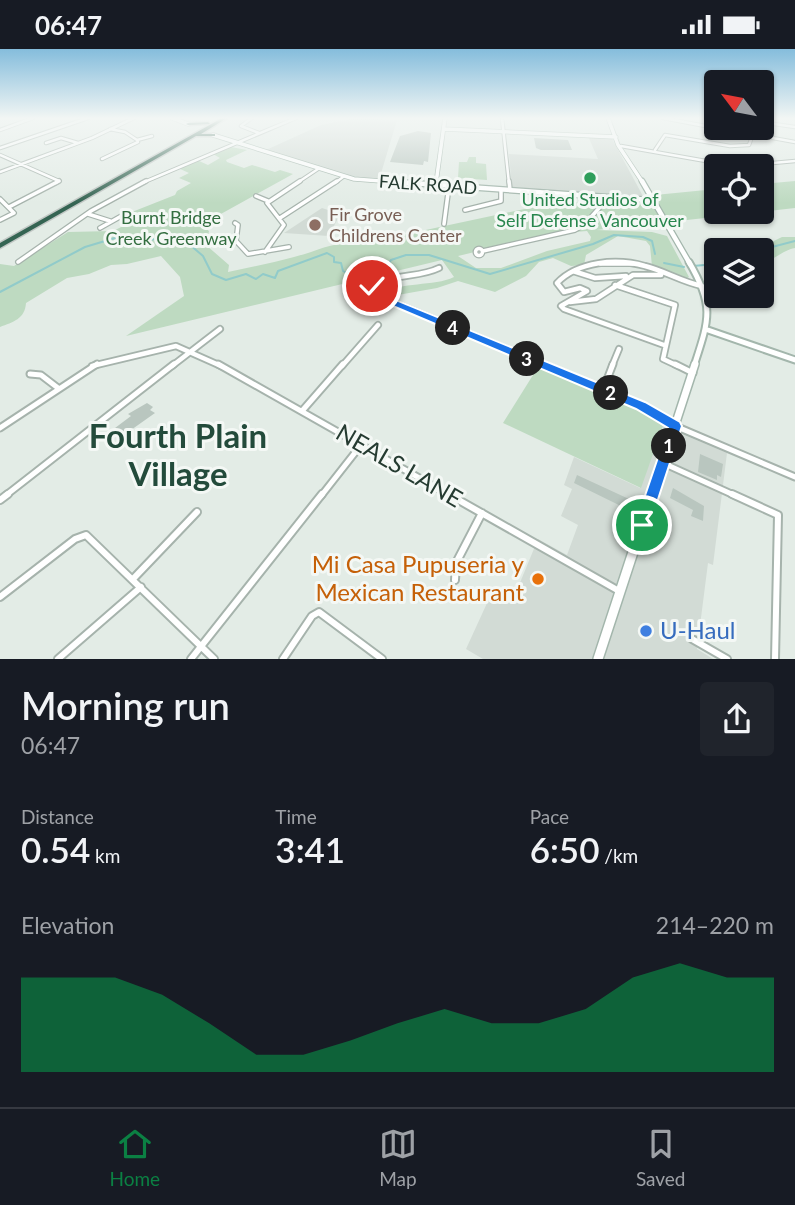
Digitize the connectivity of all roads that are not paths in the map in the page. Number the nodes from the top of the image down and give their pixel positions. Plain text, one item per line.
1 (69, 146) edge
2 (129, 146) edge
3 (172, 146) edge
4 (172, 146) edge
5 (228, 146) edge
6 (247, 146) edge
7 (442, 146) edge
8 (505, 146) edge
9 (621, 146) edge
10 (625, 146) edge
11 (658, 146) edge
12 (655, 150) junction
13 (0, 155) edge
14 (102, 159) dead end
15 (704, 160) edge
16 (795, 161) edge
17 (774, 163) edge
18 (22, 164) junction
19 (318, 169) junction
20 (0, 172) edge
21 (343, 177) junction
22 (436, 186) junction
23 (449, 186) junction
24 (501, 190) junction
25 (510, 190) junction
26 (256, 196) dead end
27 (609, 197) junction
28 (0, 199) edge
29 (650, 200) junction
30 (269, 201) junction
31 (9, 207) junction
32 (465, 210) dead end
33 (87, 214) junction
34 (125, 214) dead end
35 (280, 218) junction
36 (0, 220) edge
37 (110, 221) junction
38 (235, 222) dead end
39 (444, 225) dead end
40 (100, 228) dead end
41 (0, 244) edge
42 (289, 247) dead end
43 (483, 251) dead end
44 (265, 252) junction
45 (18, 262) dead end
46 (439, 268) dead end
47 (572, 271) junction
48 (626, 276) junction
49 (666, 276) junction
50 (615, 285) junction
51 (703, 286) junction
52 (564, 302) junction
53 (378, 325) dead end
54 (220, 329) dead end
55 (708, 330) junction
56 (664, 345) junction
57 (619, 349) dead end
58 (191, 351) junction
59 (795, 360) edge
60 (693, 373) junction
61 (30, 374) dead end
62 (58, 388) junction
63 (603, 390) junction
64 (302, 411) junction
65 (676, 426) junction
66 (0, 428) edge
67 (361, 445) junction
68 (663, 463) junction
69 (795, 477) edge
70 (0, 500) edge
71 (197, 512) dead end
72 (482, 513) junction
73 (133, 579) junction
74 (455, 579) dead end
75 (141, 587) junction
76 (620, 591) junction
77 (0, 597) edge
78 (692, 639) dead end
79 (202, 646) junction
80 (58, 659) edge
81 (191, 659) edge
82 (214, 659) edge
83 (283, 659) edge
84 (382, 659) edge
85 (598, 659) edge
86 (727, 659) edge
87 (775, 659) edge

1 - 18 street
2 - 14 street
3 - 41 highway
4 - 41 highway
5 - 33 street
6 - 19 street, FALK ROAD
7 - 22 street
8 - 25 street
9 - 29 street
10 - 12 street
11 - 12 street
12 - 15 street
13 - 18 street
16 - 17 street
18 - 20 street
18 - 31 street
19 - 21 street, FALK ROAD
19 - 30 street
21 - 22 street, FALK ROAD
21 - 35 street
22 - 23 street, FALK ROAD
23 - 24 street, FALK ROAD
23 - 39 street
24 - 25 street, FALK ROAD
24 - 32 street
25 - 27 street, FALK ROAD
26 - 30 street
27 - 29 street, FALK ROAD
27 - 43 street
28 - 31 street
29 - 51 street
30 - 35 street
31 - 36 street
33 - 37 street
33 - 45 street
34 - 37 street
35 - 44 street
37 - 40 street
38 - 44 street
42 - 44 street
46 - 63 street
47 - 48 street
47 - 49 street
47 - 52 street
48 - 49 street
48 - 50 street
49 - 51 street
50 - 52 street
50 - 56 street
51 - 55 street
52 - 56 street
53 - 64 street
54 - 58 street
55 - 59 street
55 - 60 street
56 - 60 street
57 - 63 street
58 - 62 street, NEALS LANE
58 - 64 street, NEALS LANE
58 - 70 street
60 - 65 street
61 - 62 street
62 - 66 street
63 - 65 street
64 - 67 street, NEALS LANE
65 - 68 street
65 - 69 street
67 - 72 street, NEALS LANE
67 - 79 street
68 - 76 street
68 - 87 street
71 - 73 street
72 - 74 street
72 - 76 street, NEALS LANE
73 - 75 street
73 - 77 street
75 - 79 street
75 - 80 street
76 - 85 street
78 - 86 street
79 - 81 street
79 - 82 street
83 - 84 street

